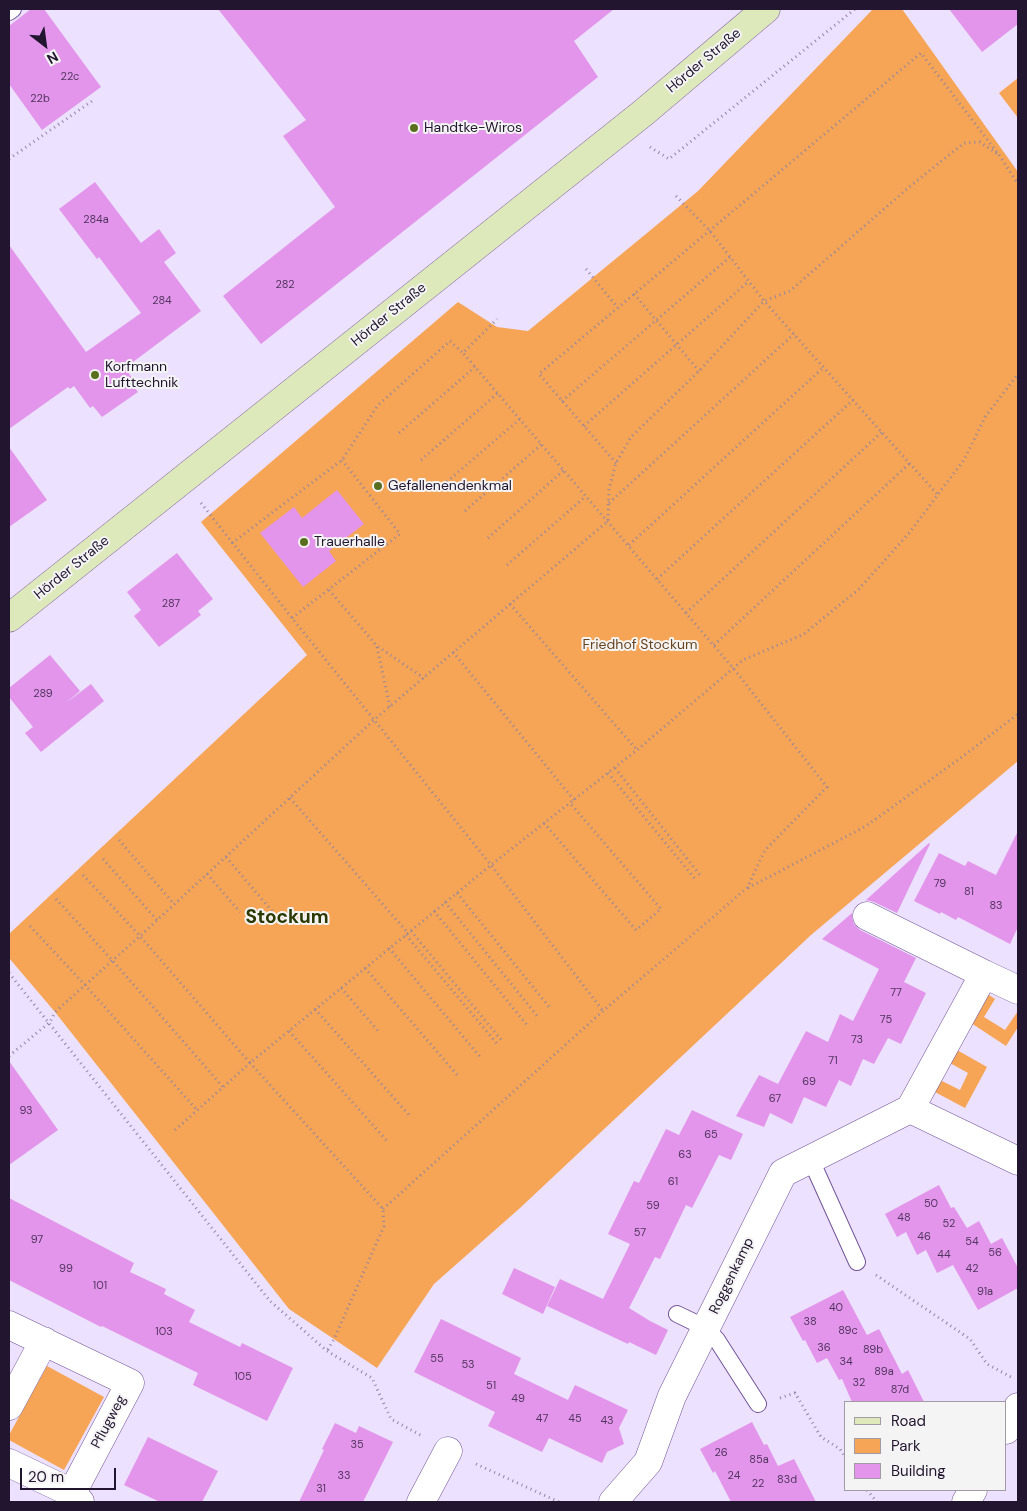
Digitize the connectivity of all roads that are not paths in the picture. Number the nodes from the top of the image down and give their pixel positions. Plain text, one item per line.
1 (13, 9) edge
2 (766, 9) edge
3 (9, 12) edge
4 (9, 618) edge
5 (867, 916) dead end
6 (984, 974) junction
7 (1018, 990) edge
8 (910, 1109) junction
9 (811, 1160) junction
10 (1018, 1161) edge
11 (857, 1262) road end
12 (677, 1314) dead end
13 (9, 1325) edge
14 (706, 1328) junction
15 (44, 1341) junction
16 (758, 1404) road end
17 (9, 1406) edge
18 (1018, 1407) edge
19 (1007, 1428) edge
20 (448, 1451) road end
21 (9, 1463) edge
22 (972, 1491) edge
23 (76, 1498) edge
24 (421, 1502) edge
25 (613, 1502) edge
26 (966, 1502) edge

1 - 3 lane
2 - 4 main road, Hörder Straße
5 - 6 street
6 - 7 street
6 - 8 street
8 - 9 street, Roggenkamp
8 - 10 street
9 - 11 lane
9 - 14 street, Roggenkamp
12 - 14 lane
13 - 15 street, Pflugweg
14 - 16 lane
14 - 25 street, Roggenkamp
15 - 17 street
15 - 23 street, Pflugweg
18 - 19 street
20 - 24 street
21 - 23 street, Pflugweg
22 - 26 street

